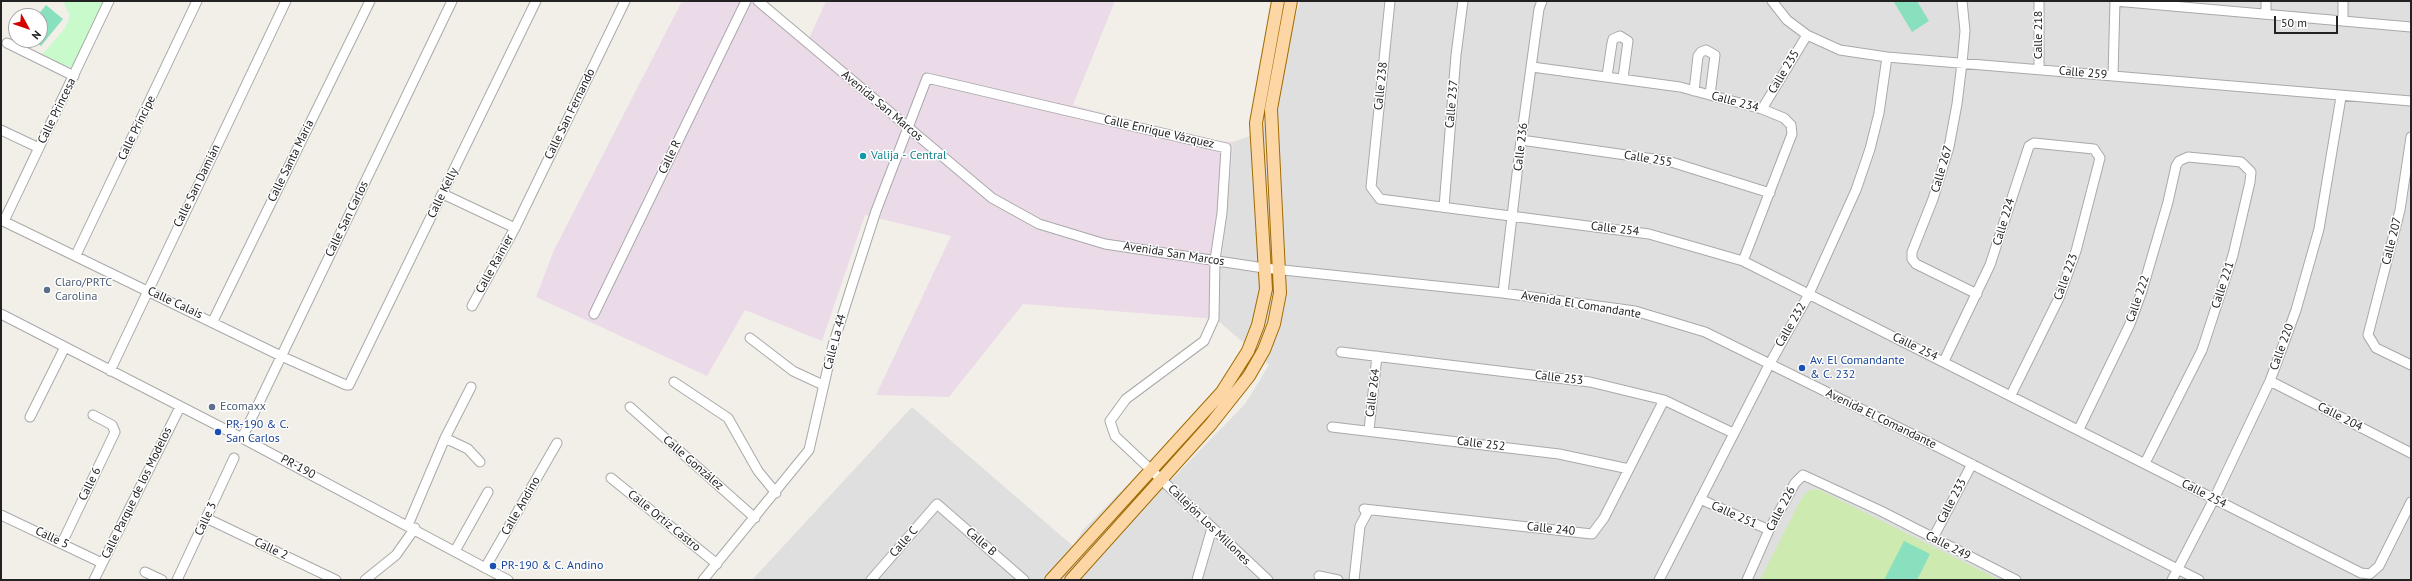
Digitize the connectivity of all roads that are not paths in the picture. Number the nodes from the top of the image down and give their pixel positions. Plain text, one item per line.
1 (109, 1) edge
2 (197, 1) edge
3 (286, 1) edge
4 (370, 1) edge
5 (452, 1) edge
6 (536, 1) edge
7 (625, 1) edge
8 (746, 1) edge
9 (758, 1) edge
10 (1278, 1) edge
11 (1291, 1) edge
12 (1390, 1) edge
13 (1463, 1) edge
14 (1542, 1) edge
15 (1772, 1) edge
16 (1962, 1) edge
17 (2038, 1) edge
18 (2115, 1) edge
19 (2266, 1) edge
20 (2343, 1) edge
21 (2190, 4) edge
22 (2266, 14) junction
23 (2343, 21) junction
24 (2411, 27) edge
25 (1807, 35) junction
26 (7, 43) dead end
27 (1886, 57) junction
28 (1962, 63) junction
29 (1532, 67) junction
30 (2039, 69) junction
31 (74, 76) junction
32 (1607, 76) junction
33 (2113, 76) junction
34 (928, 78) joint
35 (1623, 78) junction
36 (1694, 91) junction
37 (1710, 95) junction
38 (2340, 97) junction
39 (2411, 101) edge
40 (1762, 109) junction
41 (909, 129) junction
42 (1, 130) edge
43 (2411, 137) edge
44 (1521, 140) junction
45 (39, 148) junction
46 (2097, 153) joint
47 (2178, 161) joint
48 (1373, 170) joint
49 (1770, 193) junction
50 (443, 194) junction
51 (1444, 207) junction
52 (1514, 216) junction
53 (2, 221) edge
54 (515, 228) junction
55 (76, 255) junction
56 (1216, 260) junction
57 (1743, 261) junction
58 (1264, 268) junction
59 (1279, 270) junction
60 (147, 291) junction
61 (1503, 293) junction
62 (1977, 294) junction
63 (1808, 296) junction
64 (472, 306) dead end
65 (1, 314) edge
66 (594, 314) dead end
67 (213, 321) junction
68 (750, 338) dead end
69 (65, 347) junction
70 (1341, 352) dead end
71 (281, 356) junction
72 (1377, 356) junction
73 (1944, 361) junction
74 (1768, 365) junction
75 (2411, 365) edge
76 (110, 371) junction
77 (2270, 381) junction
78 (674, 382) dead end
79 (349, 385) joint
80 (824, 385) junction
81 (471, 387) dead end
82 (2011, 396) junction
83 (1664, 400) junction
84 (180, 407) junction
85 (630, 407) dead end
86 (93, 415) dead end
87 (30, 417) dead end
88 (1332, 427) dead end
89 (2079, 429) junction
90 (1369, 430) junction
91 (1733, 433) junction
92 (242, 438) junction
93 (445, 438) junction
94 (557, 443) dead end
95 (2411, 454) edge
96 (234, 458) dead end
97 (480, 462) dead end
98 (2145, 463) junction
99 (1972, 464) junction
100 (1629, 469) junction
101 (1150, 470) junction
102 (611, 478) dead end
103 (1162, 479) junction
104 (488, 492) dead end
105 (776, 493) junction
106 (1700, 499) junction
107 (2214, 499) junction
108 (2411, 502) edge
109 (937, 504) joint
110 (1880, 511) joint
111 (1, 514) edge
112 (206, 518) junction
113 (755, 518) junction
114 (411, 527) junction
115 (1212, 528) junction
116 (1769, 530) junction
117 (1932, 538) junction
118 (62, 543) junction
119 (455, 552) junction
120 (102, 563) junction
121 (717, 564) junction
122 (484, 568) junction
123 (2177, 569) junction
124 (144, 572) dead end
125 (1319, 576) dead end
126 (94, 580) edge
127 (162, 580) edge
128 (177, 580) edge
129 (336, 580) edge
130 (365, 580) edge
131 (508, 580) edge
132 (703, 580) edge
133 (871, 580) edge
134 (1024, 580) edge
135 (1051, 580) edge
136 (1071, 580) edge
137 (1197, 580) edge
138 (1268, 580) edge
139 (1338, 580) edge
140 (1354, 580) edge
141 (1659, 580) edge
142 (1747, 580) edge
143 (2016, 580) edge
144 (2172, 580) edge
145 (2199, 580) edge

1 - 31 street, Calle Princesa
2 - 55 street, Calle Príncipe
3 - 60 street, Calle San Damián
4 - 67 street, Calle Santa María
5 - 71 street, Calle San Carlos
6 - 50 street, Calle Kelly
7 - 54 street, Calle San Fernando
8 - 66 street, Calle R
9 - 41 street, Avenida San Marcos
10 - 58 main road
11 - 59 main road
12 - 48 street, Calle 238
13 - 51 street, Calle 237
14 - 29 street, Calle 236
15 - 25 street, Calle 259
16 - 28 street, Calle 267
17 - 30 street, Calle 218
18 - 21 street
18 - 33 street
19 - 22 street
20 - 23 street
21 - 22 street
22 - 23 street
23 - 24 street
25 - 27 street, Calle 259
25 - 40 street, Calle 235
26 - 31 street
27 - 28 street, Calle 259
27 - 63 street, Calle 232
28 - 30 street, Calle 259
28 - 62 street, Calle 267
29 - 32 street, Calle 234
29 - 44 street, Calle 236
30 - 33 street, Calle 259
31 - 45 street, Calle Princesa
32 - 35 street, Calle 234
32 - 35 street
33 - 38 street, Calle 259
34 - 41 street, Calle La 44
34 - 56 street, Calle Enrique Vázquez
35 - 36 street, Calle 234
36 - 37 street, Calle 234
36 - 37 street
37 - 40 street, Calle 234
38 - 39 street, Calle 259
38 - 77 street, Calle 220
40 - 49 street, Calle 234
41 - 56 street, Avenida San Marcos
41 - 80 street, Calle La 44
42 - 45 street
43 - 75 street, Calle 207
44 - 49 street, Calle 255
44 - 52 street, Calle 236
45 - 53 street, Calle Princesa
46 - 62 street, Calle 224
46 - 82 street, Calle 223
47 - 89 street, Calle 222
47 - 98 street, Calle 221
48 - 51 street, Calle 254
49 - 57 street, Calle 234
50 - 54 street, Calle Rainier
50 - 79 street, Calle Kelly
51 - 52 street, Calle 254
52 - 57 street, Calle 254
52 - 61 street, Calle 236
53 - 55 street, Calle Calais
54 - 64 street, Calle Rainier
55 - 60 street, Calle Calais
56 - 58 street, Avenida San Marcos
56 - 101 street, Calle Enrique Vázquez
57 - 63 street, Calle 254
58 - 59 street, Avenida El Comandante
58 - 101 main road
59 - 61 street, Avenida El Comandante
59 - 103 main road
60 - 67 street, Calle Calais
60 - 76 street, Calle San Damián
61 - 74 street, Avenida El Comandante
62 - 73 street, Calle 224
63 - 73 street, Calle 254
63 - 74 street, Calle 232
65 - 69 street, PR-190 / PR-190
67 - 71 street, Calle Calais
68 - 80 street
69 - 76 street, PR-190 / PR-190
69 - 87 street
70 - 72 street
71 - 79 street, Calle Calais
71 - 92 street, Calle San Carlos
72 - 83 street, Calle 253
72 - 90 street, Calle 264
73 - 82 street, Calle 254
74 - 91 street, Calle 232
74 - 99 street, Avenida El Comandante
76 - 84 street, PR-190 / PR-190
77 - 95 street, Calle 204
77 - 107 street, Calle 220
78 - 105 street
80 - 105 street, Calle La 44
81 - 93 street
82 - 89 street, Calle 254
83 - 91 street, Calle 253
83 - 100 street, Calle 240
84 - 92 street, PR-190 / PR-190
84 - 120 street, Calle Parque de los Modelos
85 - 113 street, Calle González
86 - 118 street, Calle 6
88 - 90 street, Calle 252
89 - 98 street, Calle 254
90 - 100 street, Calle 252
91 - 106 street, Calle 232
92 - 114 street, PR-190 / PR-190
93 - 97 street
93 - 114 street
94 - 122 street, Calle Andino
96 - 112 street, Calle 3
98 - 107 street, Calle 254
99 - 117 street, Calle 233
99 - 123 street, Avenida El Comandante
100 - 140 street, Calle 240
101 - 103 street, Callejón Los Millones
101 - 135 main road
102 - 121 street, Calle Ortíz Castro
103 - 115 street, Callejón Los Millones
103 - 136 main road
104 - 119 street
105 - 113 street, Calle La 44
106 - 116 street, Calle 251
106 - 141 street, Calle 232
107 - 108 street, Calle 254
107 - 123 street, Calle 220
109 - 133 street, Calle C
109 - 134 street, Calle B
110 - 116 street, Calle 226
110 - 117 street, Calle 249
111 - 118 street, Calle 5
112 - 128 street, Calle 3
112 - 129 street, Calle 2
113 - 121 street, Calle La 44
114 - 119 street, PR-190 / PR-190
114 - 130 street
115 - 137 street
115 - 138 street, Callejón Los Millones
116 - 142 street, Calle 226
117 - 143 street, Calle 249
118 - 120 street, Calle 5
119 - 122 street, PR-190 / PR-190
120 - 126 street, Calle Parque de los Modelos
121 - 132 street, Calle La 44
122 - 131 street, PR-190 / PR-190
123 - 144 street, Calle 220
123 - 145 street, Avenida El Comandante
124 - 127 street
125 - 139 street

